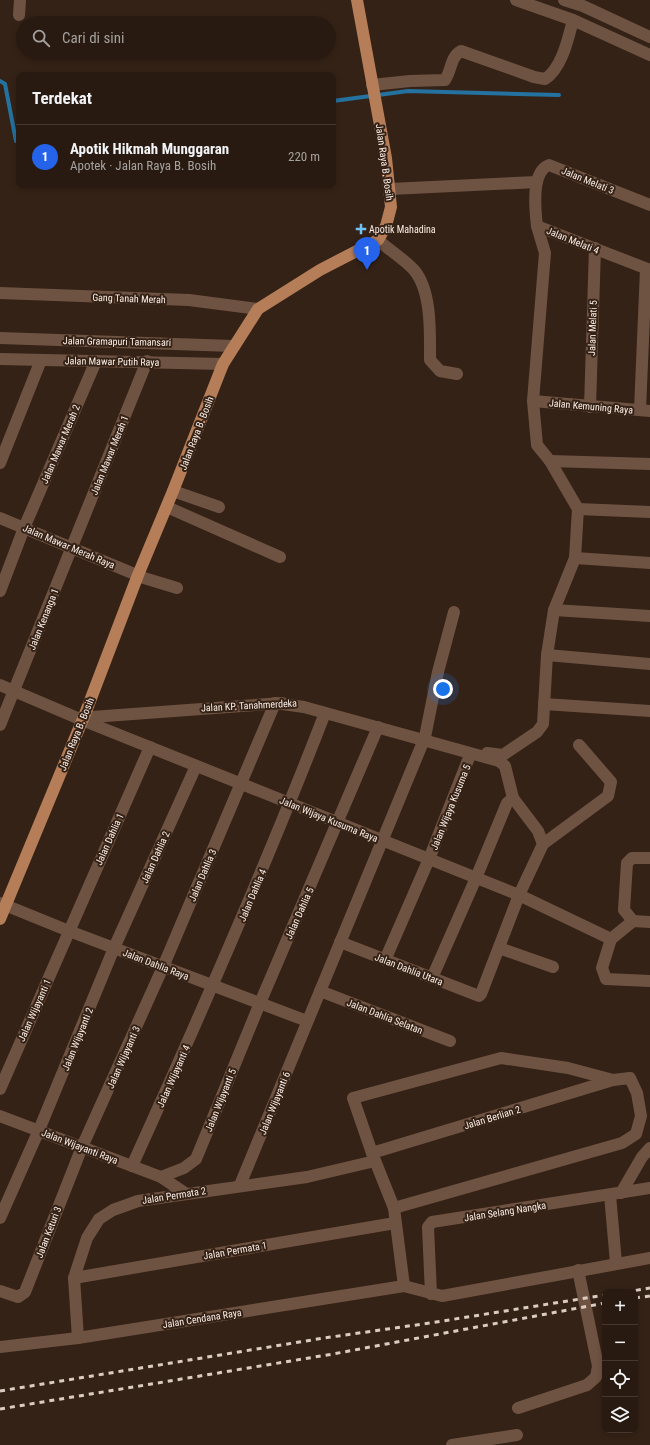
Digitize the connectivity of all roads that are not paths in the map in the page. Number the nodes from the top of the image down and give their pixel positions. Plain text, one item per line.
1 (20, 0) edge
2 (357, 0) edge
3 (516, 0) edge
4 (564, 0) edge
5 (19, 15) dead end
6 (573, 20) junction
7 (650, 37) edge
8 (650, 55) edge
9 (372, 87) junction
10 (537, 182) junction
11 (390, 189) junction
12 (650, 202) edge
13 (537, 226) junction
14 (378, 240) junction
15 (595, 248) junction
16 (648, 269) edge
17 (0, 293) edge
18 (258, 309) junction
19 (0, 338) edge
20 (233, 346) junction
21 (0, 359) edge
22 (41, 360) junction
23 (96, 361) junction
24 (146, 361) junction
25 (223, 364) junction
26 (457, 374) dead end
27 (533, 401) junction
28 (590, 407) junction
29 (645, 410) edge
30 (550, 461) junction
31 (0, 463) edge
32 (650, 464) edge
33 (173, 491) junction
34 (167, 507) junction
35 (219, 507) dead end
36 (578, 509) junction
37 (650, 512) edge
38 (0, 518) edge
39 (24, 528) junction
40 (72, 548) junction
41 (280, 557) dead end
42 (575, 558) junction
43 (650, 563) edge
44 (138, 575) junction
45 (177, 588) dead end
46 (0, 591) edge
47 (554, 610) junction
48 (454, 612) dead end
49 (650, 616) edge
50 (547, 655) junction
51 (650, 664) edge
52 (0, 685) edge
53 (14, 690) junction
54 (275, 703) junction
55 (544, 704) junction
56 (650, 712) edge
57 (325, 713) junction
58 (83, 717) junction
59 (0, 725) edge
60 (378, 727) junction
61 (424, 739) junction
62 (579, 746) dead end
63 (150, 747) junction
64 (470, 755) junction
65 (504, 761) junction
66 (196, 766) junction
67 (241, 784) junction
68 (513, 798) junction
69 (290, 803) junction
70 (338, 823) junction
71 (382, 840) junction
72 (543, 844) junction
73 (650, 858) edge
74 (429, 859) junction
75 (476, 878) junction
76 (519, 895) junction
77 (3, 904) edge
78 (0, 919) edge
79 (633, 921) junction
80 (650, 922) edge
81 (69, 931) junction
82 (611, 939) junction
83 (340, 942) junction
84 (114, 948) junction
85 (499, 948) junction
86 (385, 960) junction
87 (163, 967) junction
88 (553, 967) dead end
89 (432, 978) junction
90 (650, 982) edge
91 (213, 986) junction
92 (320, 991) junction
93 (260, 1003) junction
94 (307, 1021) junction
95 (450, 1041) dead end
96 (613, 1080) junction
97 (0, 1089) edge
98 (0, 1116) edge
99 (39, 1130) junction
100 (82, 1147) junction
101 (650, 1148) edge
102 (373, 1157) junction
103 (132, 1166) junction
104 (160, 1176) junction
105 (240, 1185) junction
106 (650, 1188) edge
107 (185, 1193) junction
108 (616, 1194) junction
109 (394, 1208) junction
110 (0, 1218) edge
111 (396, 1223) junction
112 (650, 1258) edge
113 (616, 1263) junction
114 (578, 1270) junction
115 (74, 1278) junction
116 (404, 1286) junction
117 (0, 1291) edge
118 (431, 1294) junction
119 (78, 1338) junction
120 (0, 1347) edge
121 (518, 1408) dead end
122 (517, 1435) dead end
123 (452, 1445) edge

1 - 5 street
2 - 9 main road, Jalan Raya B. Bosih
3 - 6 street
4 - 7 street
6 - 8 street
6 - 9 street
9 - 11 main road, Jalan Raya B. Bosih
10 - 11 street
10 - 12 street, Jalan Melati 3
10 - 13 street, Jalan Melati 4
11 - 14 main road, Jalan Raya B. Bosih
13 - 15 street, Jalan Melati 4
13 - 27 street
14 - 18 main road, Jalan Raya B. Bosih
14 - 26 street
15 - 16 street, Jalan Melati 4
15 - 28 street, Jalan Melati 5
16 - 29 street
17 - 18 street, Gang Tanah Merah
18 - 20 main road, Jalan Raya B. Bosih
19 - 20 street, Jalan Gramapuri Tamansari
20 - 25 main road, Jalan Raya B. Bosih
21 - 22 street, Jalan Mawar Putih Raya
22 - 23 street, Jalan Mawar Putih Raya
22 - 31 street
23 - 24 street, Jalan Mawar Putih Raya
23 - 39 street, Jalan Mawar Merah 2
24 - 25 street, Jalan Mawar Putih Raya
24 - 40 street, Jalan Mawar Merah 1
25 - 33 main road, Jalan Raya B. Bosih
27 - 28 street, Jalan Kemuning Raya
27 - 30 street
28 - 29 street, Jalan Kemuning Raya
30 - 32 street
30 - 36 street
33 - 34 main road, Jalan Raya B. Bosih
33 - 35 street
34 - 41 street
34 - 44 main road, Jalan Raya B. Bosih
36 - 37 street
36 - 42 street
38 - 39 street, Jalan Mawar Merah Raya
39 - 40 street, Jalan Mawar Merah Raya
39 - 46 street, Jalan Mawar Merah 2
40 - 44 street, Jalan Mawar Merah Raya
40 - 53 street, Jalan Kenanga 1
42 - 43 street
42 - 47 street
44 - 45 street, Jalan Mawar Merah Raya
44 - 58 main road, Jalan Raya B. Bosih
47 - 49 street
47 - 50 street
48 - 61 street, Jalan Wijayanti 6
50 - 51 street
50 - 55 street
52 - 53 street, Jalan Wijaya Kusuma Raya
53 - 58 street, Jalan Wijaya Kusuma Raya
53 - 59 street, Jalan Kenanga 1
54 - 57 street
54 - 58 street, Jalan KP. Tanahmerdeka
54 - 61 street, Jalan KP. Tanahmerdeka
54 - 67 street, Jalan Dahlia 3
55 - 56 street
55 - 65 street
57 - 60 street
57 - 69 street, Jalan Dahlia 4
58 - 63 street, Jalan Wijaya Kusuma Raya
58 - 77 main road, Jalan Raya B. Bosih
60 - 61 street
60 - 70 street, Jalan Dahlia 5
61 - 64 street
61 - 65 street, Jalan KP. Tanahmerdeka
61 - 71 street, Jalan Wijayanti 6
62 - 72 street
63 - 66 street, Jalan Wijaya Kusuma Raya
63 - 81 street, Jalan Dahlia 1
64 - 65 street
64 - 74 street, Jalan Wijaya Kusuma 5
65 - 68 street
66 - 67 street, Jalan Wijaya Kusuma Raya
66 - 84 street, Jalan Dahlia 2
67 - 69 street, Jalan Wijaya Kusuma Raya
67 - 87 street, Jalan Dahlia 3
68 - 72 street
68 - 75 street
69 - 70 street, Jalan Wijaya Kusuma Raya
69 - 91 street, Jalan Dahlia 4
70 - 71 street, Jalan Wijaya Kusuma Raya
70 - 93 street, Jalan Dahlia 5
71 - 74 street, Jalan Wijaya Kusuma Raya
71 - 83 street, Jalan Wijayanti 6
72 - 76 street
73 - 79 street
74 - 75 street, Jalan Wijaya Kusuma Raya
74 - 86 street, Jalan Wijaya Kusuma 5
75 - 76 street, Jalan Wijaya Kusuma Raya
75 - 89 street
76 - 82 street, Jalan Wijaya Kusuma Raya
76 - 85 street
77 - 78 main road, Jalan Raya B. Bosih
77 - 81 street, Jalan Dahlia Raya
79 - 80 street
79 - 82 street
81 - 84 street, Jalan Dahlia Raya
81 - 97 street, Jalan Wijayanti 1
82 - 90 street
83 - 86 street, Jalan Dahlia Utara
83 - 92 street, Jalan Wijayanti 6
84 - 87 street, Jalan Dahlia Raya
84 - 99 street, Jalan Wijayanti 2
85 - 88 street
85 - 89 street, Jalan Dahlia Utara
86 - 89 street, Jalan Dahlia Utara
87 - 91 street, Jalan Dahlia Raya
87 - 100 street, Jalan Wijayanti 3
91 - 93 street, Jalan Dahlia Raya
91 - 103 street, Jalan Wijayanti 4
92 - 94 street, Jalan Wijayanti 6
92 - 95 street, Jalan Dahlia Selatan
93 - 94 street, Jalan Dahlia Raya
93 - 104 street, Jalan Wijayanti 5
94 - 105 street, Jalan Wijayanti 6
96 - 102 street, Jalan Berlian 2
96 - 102 street
96 - 109 street
98 - 99 street, Jalan Wijayanti Raya
99 - 100 street, Jalan Wijayanti Raya
99 - 110 street, Jalan Wijayanti 2
100 - 103 street, Jalan Wijayanti Raya
100 - 117 street, Jalan Keturi 3
101 - 108 street
102 - 105 street, Jalan Permata 2
102 - 109 street
103 - 104 street, Jalan Wijayanti Raya
104 - 107 street, Jalan Wijayanti Raya
105 - 107 street, Jalan Permata 2
106 - 108 street, Jalan Selang Nangka
107 - 115 street, Jalan Permata 2
108 - 113 street
108 - 118 street, Jalan Selang Nangka
109 - 111 street
111 - 115 street, Jalan Permata 1
111 - 116 street
112 - 113 street
113 - 114 street
114 - 118 street
114 - 121 street
115 - 119 street, Jalan Permata 2
116 - 118 street
116 - 119 street, Jalan Cendana Raya
119 - 120 street, Jalan Cendana Raya
122 - 123 street

